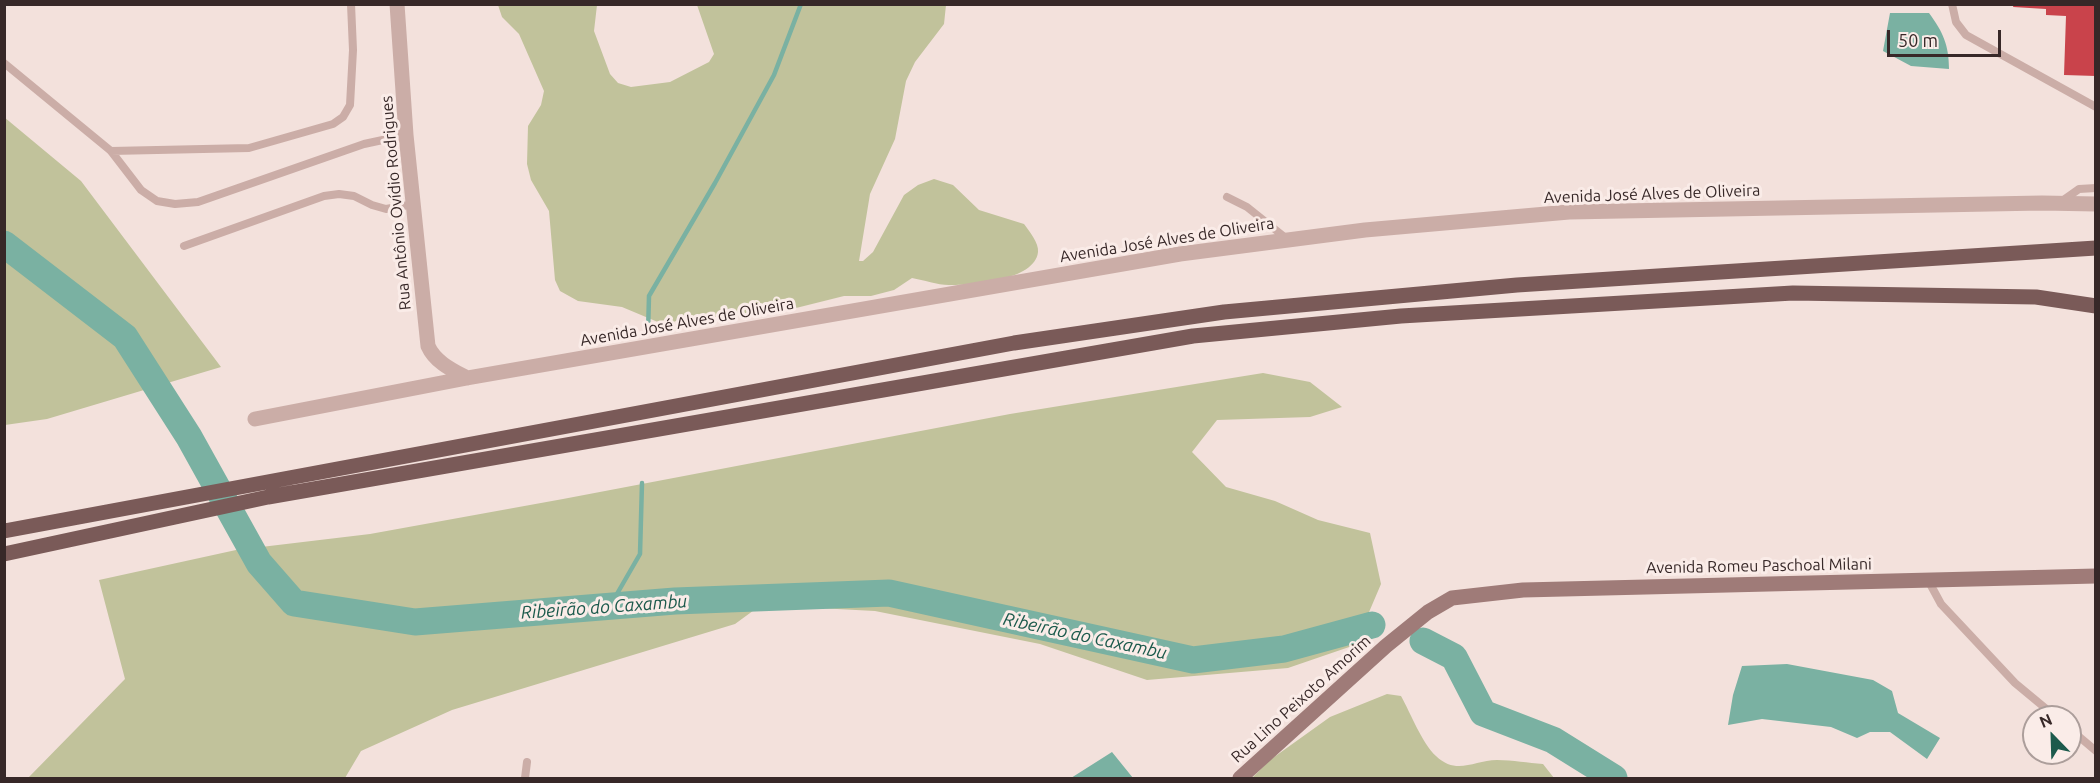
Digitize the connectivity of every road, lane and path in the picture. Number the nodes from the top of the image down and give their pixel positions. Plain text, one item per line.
1 (351, 4) edge
2 (397, 4) edge
3 (1952, 4) edge
4 (4, 63) edge
5 (2096, 107) edge
6 (406, 135) junction
7 (111, 151) junction
8 (2096, 188) edge
9 (1227, 197) dead end
10 (2058, 203) junction
11 (414, 204) junction
12 (2096, 204) edge
13 (1288, 240) junction
14 (184, 246) dead end
15 (2096, 248) edge
16 (2096, 306) edge
17 (467, 378) junction
18 (255, 419) dead end
19 (4, 531) edge
20 (4, 554) edge
21 (2096, 576) edge
22 (1928, 580) junction
23 (1386, 646) joint
24 (2042, 705) edge
25 (2082, 739) edge
26 (2096, 751) edge
27 (527, 762) dead end
28 (525, 778) edge
29 (1240, 778) edge

1 - 7 lane
2 - 6 street, Rua Antônio Ovídio Rodrigues
3 - 5 lane
4 - 7 lane
6 - 7 lane
6 - 11 street, Rua Antônio Ovídio Rodrigues
8 - 10 lane
9 - 13 lane
10 - 12 street, Avenida José Alves de Oliveira
10 - 13 street, Avenida José Alves de Oliveira
11 - 14 lane
11 - 17 street, Rua Antônio Ovídio Rodrigues
13 - 17 street, Avenida José Alves de Oliveira
15 - 19 main road
16 - 20 main road
17 - 18 street, Avenida José Alves de Oliveira
21 - 22 street, Avenida Romeu Paschoal Milani
22 - 23 street, Avenida Romeu Paschoal Milani
22 - 24 lane
23 - 29 street, Rua Lino Peixoto Amorim
25 - 26 lane
27 - 28 lane

